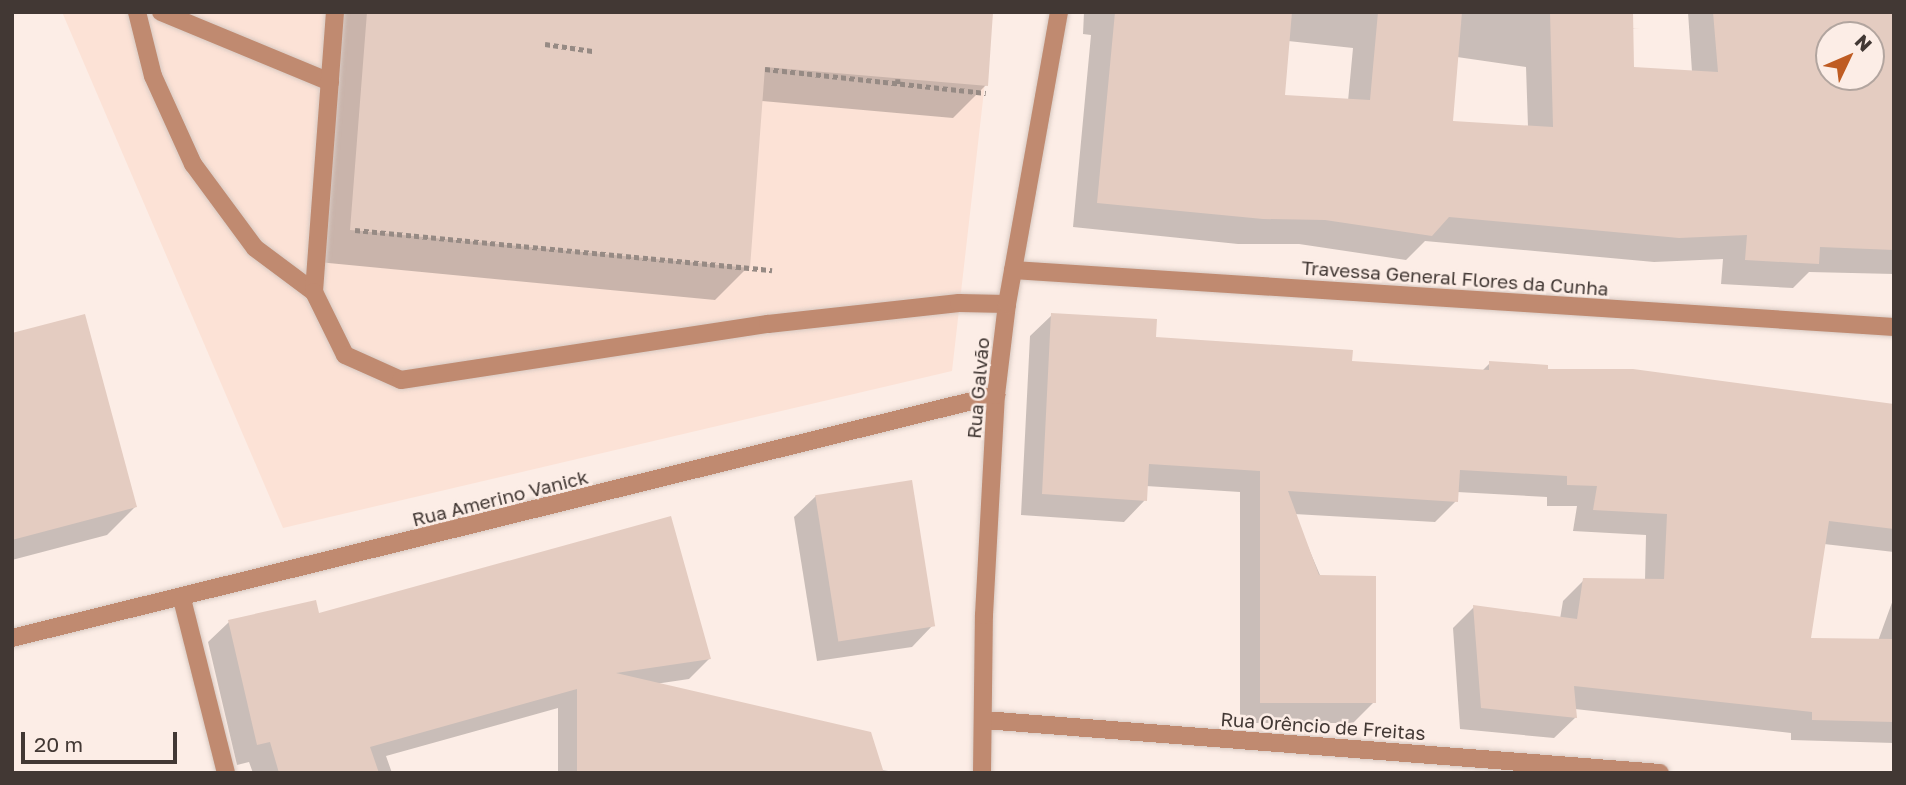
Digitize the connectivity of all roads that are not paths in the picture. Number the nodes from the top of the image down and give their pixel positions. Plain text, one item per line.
1 (137, 12) edge
2 (161, 12) edge
3 (335, 12) edge
4 (1059, 12) edge
5 (330, 82) junction
6 (1013, 270) junction
7 (314, 292) junction
8 (1007, 303) junction
9 (1894, 327) edge
10 (996, 395) junction
11 (183, 599) junction
12 (12, 638) edge
13 (984, 720) junction
14 (226, 773) edge
15 (982, 773) edge
16 (1660, 773) edge

1 - 7 street
2 - 5 street
3 - 5 street
4 - 6 street, Rua Galvão
5 - 7 street
6 - 8 street, Rua Galvão
6 - 9 street, Travessa General Flores da Cunha
7 - 8 street
8 - 10 street, Rua Galvão
10 - 11 street, Rua Amerino Vanick
10 - 13 street, Rua Galvão
11 - 12 street, Rua Amerino Vanick
11 - 14 street
13 - 15 street, Rua Galvão
13 - 16 street, Rua Orêncio de Freitas

